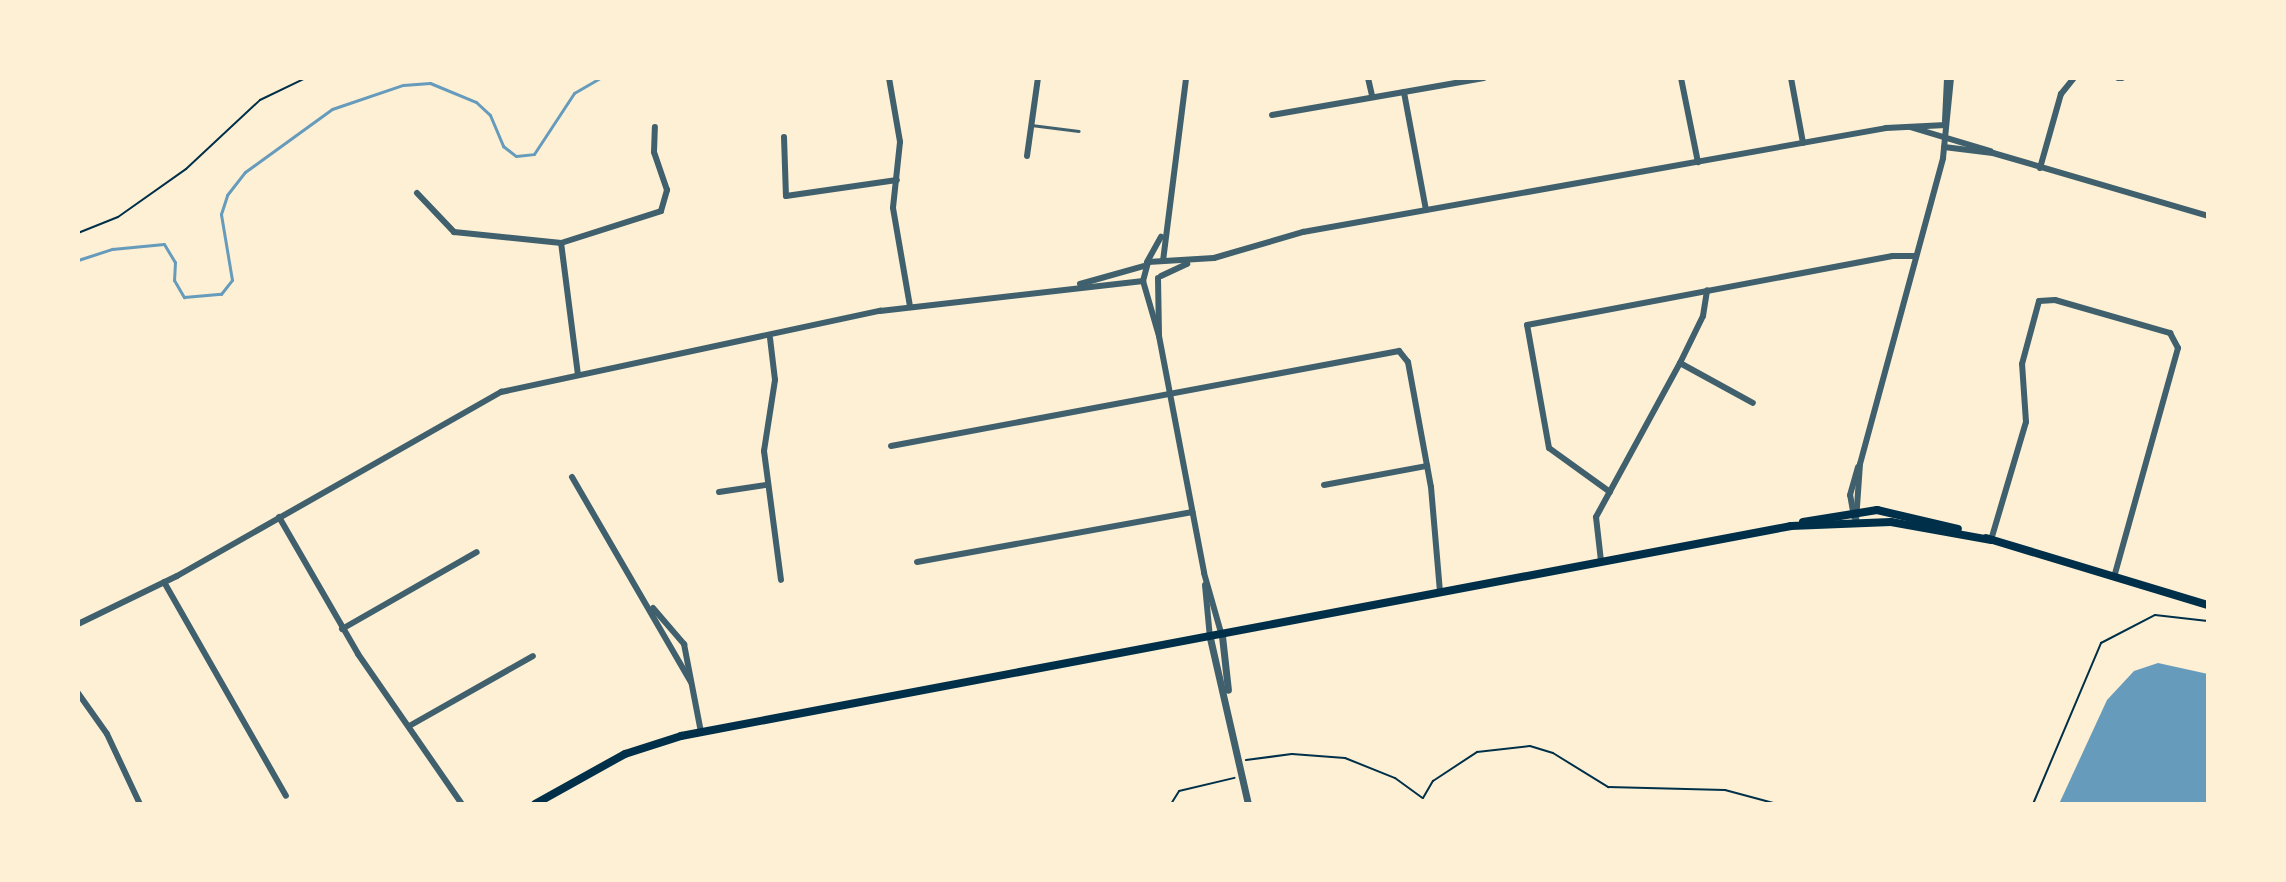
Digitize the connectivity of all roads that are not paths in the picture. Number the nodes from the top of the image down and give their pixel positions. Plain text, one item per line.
1 (889, 78) edge
2 (1038, 78) edge
3 (1186, 78) edge
4 (1368, 78) edge
5 (1484, 78) edge
6 (1681, 78) edge
7 (1791, 78) edge
8 (1949, 78) edge
9 (2074, 78) edge
10 (1404, 92) junction
11 (1372, 95) junction
12 (1272, 115) dead end
13 (1031, 125) junction
14 (1946, 125) junction
15 (1907, 126) junction
16 (655, 127) dead end
17 (1079, 131) dead end
18 (1945, 135) junction
19 (784, 137) dead end
20 (1803, 143) junction
21 (1944, 147) junction
22 (1993, 153) junction
23 (1027, 156) dead end
24 (1698, 162) junction
25 (2040, 168) junction
26 (897, 180) junction
27 (417, 193) dead end
28 (1426, 210) junction
29 (2208, 216) edge
30 (1163, 234) junction
31 (561, 243) junction
32 (1916, 256) junction
33 (1163, 261) junction
34 (1194, 261) junction
35 (1145, 265) junction
36 (1160, 277) junction
37 (1143, 281) junction
38 (1073, 287) junction
39 (1707, 290) junction
40 (910, 306) junction
41 (1159, 336) junction
42 (770, 338) junction
43 (1680, 363) junction
44 (578, 375) junction
45 (1170, 393) junction
46 (1753, 403) dead end
47 (891, 446) dead end
48 (1427, 466) junction
49 (572, 477) dead end
50 (766, 485) junction
51 (1324, 485) dead end
52 (719, 492) dead end
53 (1610, 492) junction
54 (1856, 510) junction
55 (1192, 512) junction
56 (279, 517) junction
57 (1856, 521) junction
58 (1791, 526) junction
59 (1991, 540) junction
60 (477, 552) dead end
61 (1601, 561) junction
62 (917, 562) dead end
63 (1204, 573) junction
64 (2114, 578) junction
65 (781, 580) dead end
66 (164, 582) junction
67 (1440, 592) junction
68 (2208, 605) edge
69 (653, 608) junction
70 (78, 624) edge
71 (342, 629) junction
72 (1222, 636) junction
73 (681, 638) junction
74 (1210, 638) junction
75 (673, 643) junction
76 (533, 656) dead end
77 (691, 682) junction
78 (78, 693) edge
79 (1229, 704) junction
80 (411, 725) junction
81 (701, 732) junction
82 (286, 796) dead end
83 (140, 804) edge
84 (462, 804) edge
85 (535, 804) edge
86 (1248, 804) edge

1 - 26 street
2 - 13 street
3 - 30 street
4 - 11 street
5 - 10 street
6 - 24 street
7 - 20 street
8 - 14 street
9 - 25 street
10 - 11 street
10 - 28 street
11 - 12 street
13 - 17 lane
13 - 23 street
14 - 15 street
14 - 18 street
15 - 18 street
15 - 20 street
16 - 31 street
18 - 21 street
18 - 22 street
19 - 26 street
20 - 24 street
21 - 22 street
21 - 32 street
22 - 25 street
24 - 28 street
25 - 29 street
26 - 40 street
27 - 31 street
28 - 34 street
30 - 33 street
30 - 35 street
31 - 44 street
32 - 39 street
32 - 54 street
33 - 34 street
33 - 35 street
33 - 36 street
34 - 36 street
35 - 37 street
35 - 38 street
36 - 37 street
36 - 41 street
37 - 38 street
37 - 41 street
38 - 40 street
39 - 43 street
39 - 53 street
40 - 42 street
41 - 45 street
42 - 44 street
42 - 50 street
43 - 46 street
43 - 53 street
44 - 56 street
45 - 47 street
45 - 48 street
45 - 55 street
48 - 51 street
48 - 67 street
49 - 69 street
50 - 52 street
50 - 65 street
53 - 61 street
54 - 57 street
54 - 58 main road
54 - 59 main road
55 - 62 street
55 - 63 street
56 - 66 street
56 - 71 street
57 - 58 main road
57 - 59 main road
58 - 61 main road
59 - 64 main road
59 - 64 street
60 - 71 street
61 - 67 main road
63 - 72 street
63 - 74 street
64 - 68 main road
66 - 70 street
66 - 82 street
67 - 72 main road
69 - 73 street
69 - 75 street
71 - 80 street
72 - 74 main road
72 - 79 street
73 - 75 street
73 - 77 street
74 - 79 street
74 - 81 main road
75 - 77 street
76 - 80 street
77 - 81 street
78 - 83 street
79 - 86 street
80 - 84 street
81 - 85 main road

